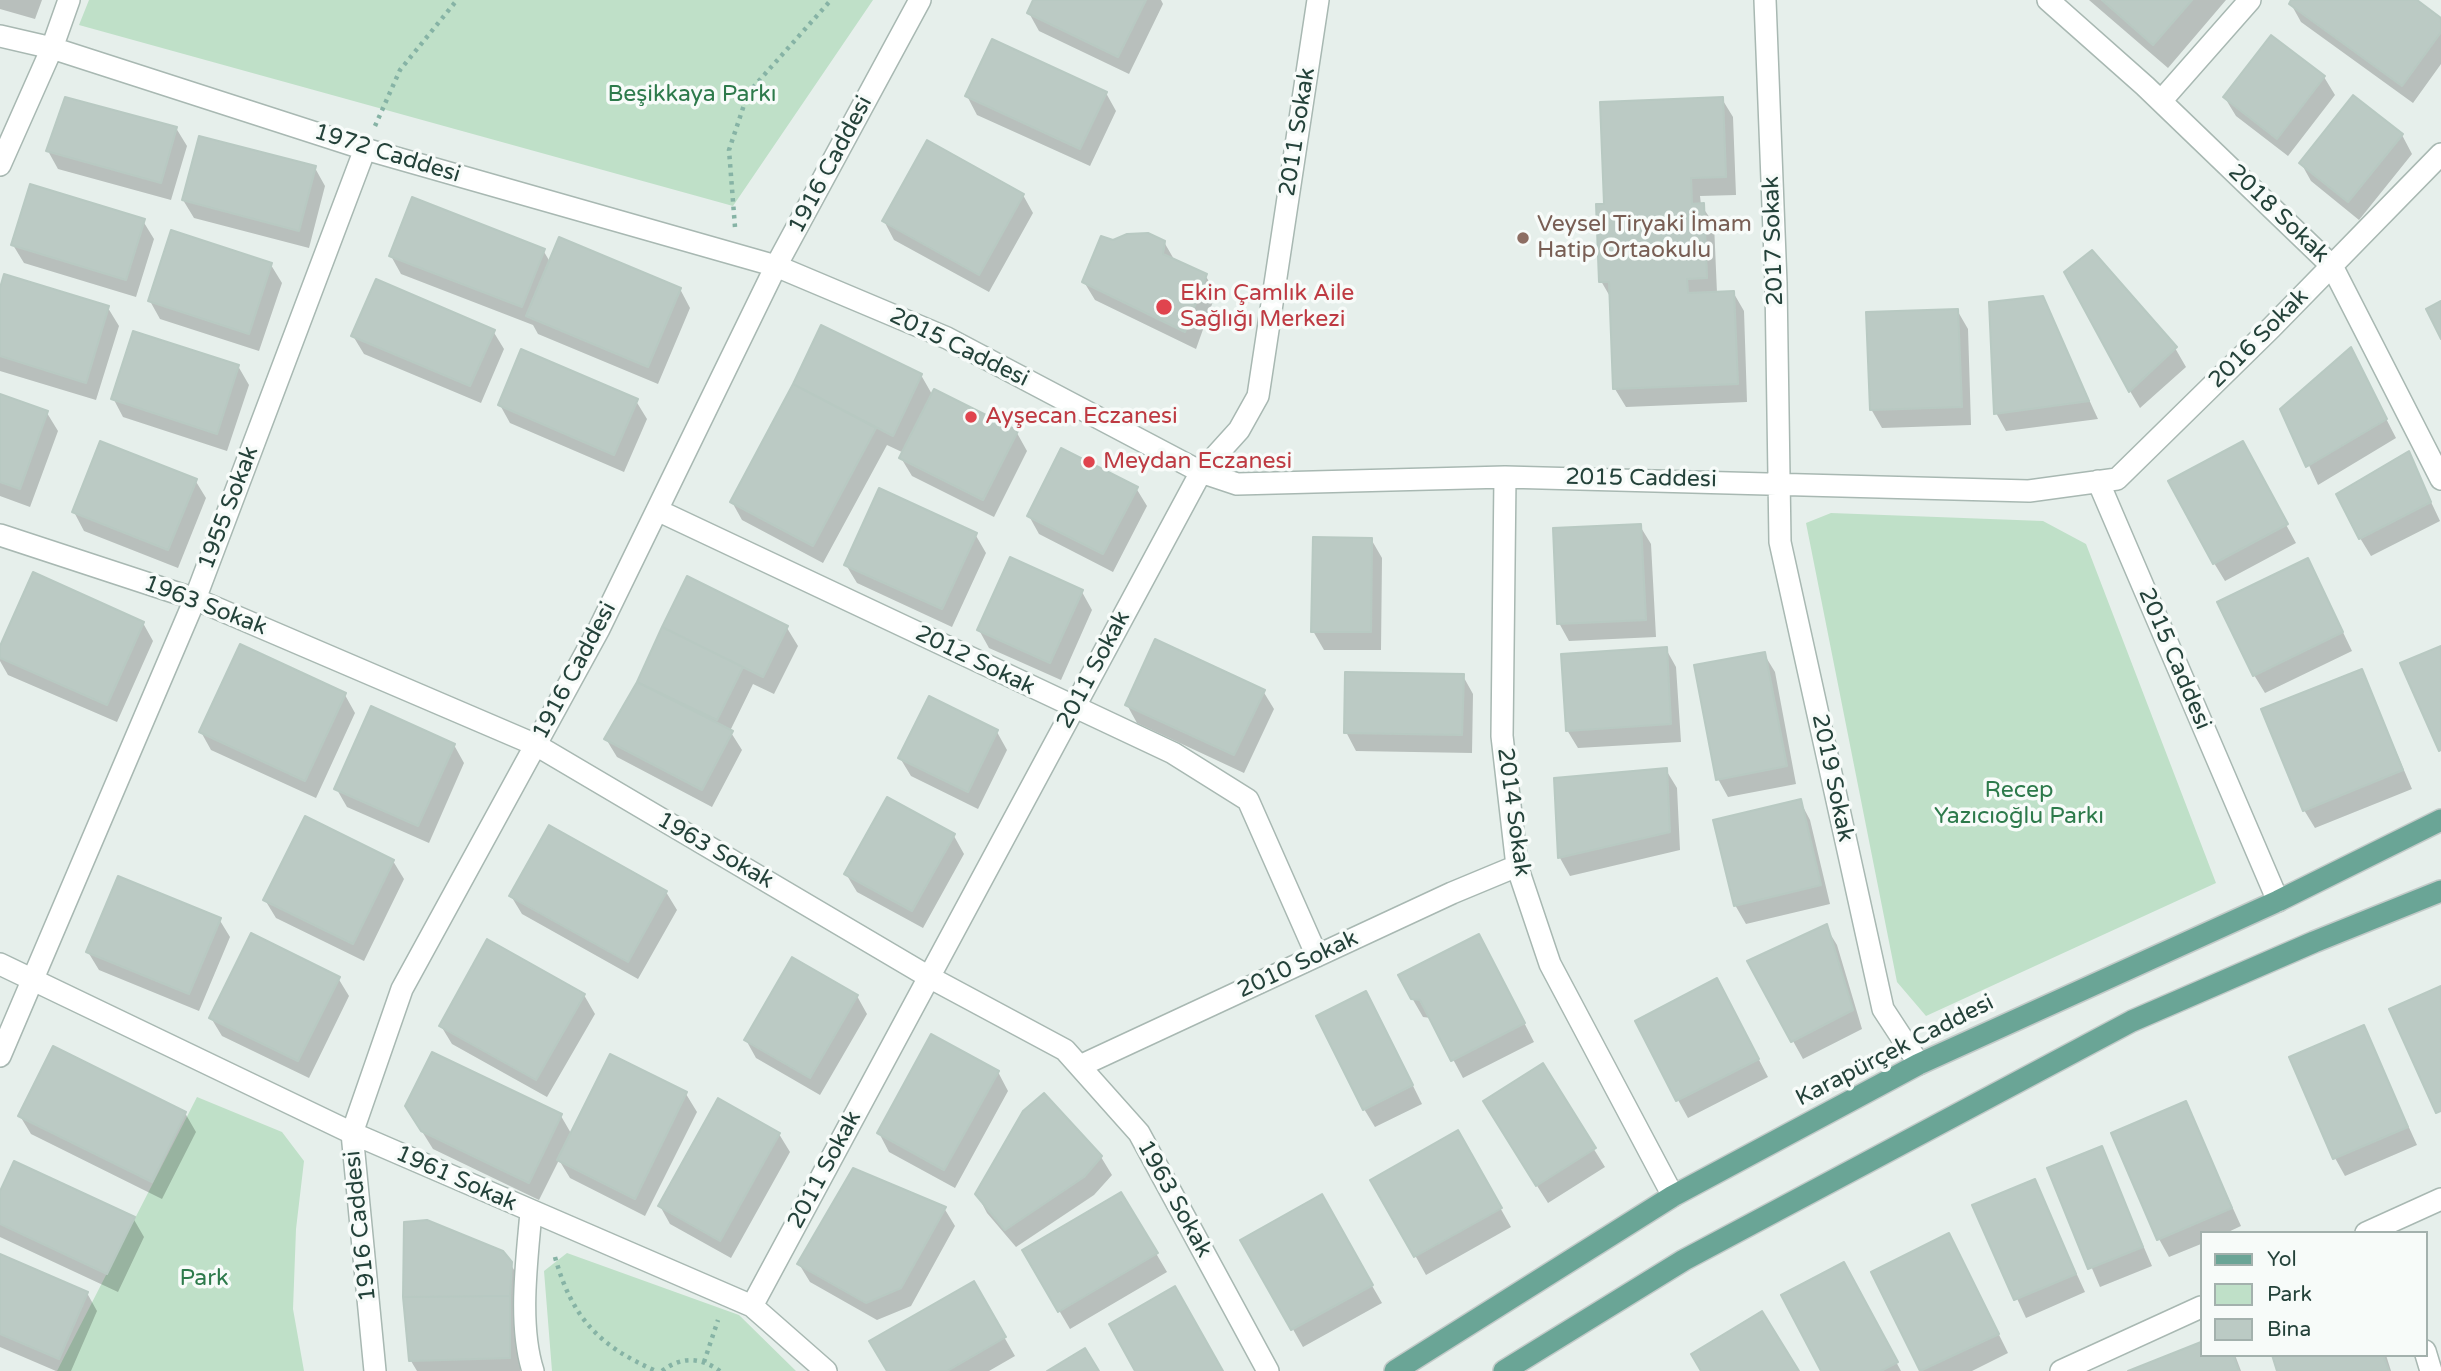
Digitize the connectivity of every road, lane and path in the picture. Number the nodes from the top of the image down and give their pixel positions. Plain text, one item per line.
1 (69, 0) edge
2 (457, 0) edge
3 (831, 0) edge
4 (920, 0) edge
5 (1318, 0) edge
6 (1765, 0) edge
7 (2048, 0) edge
8 (2250, 0) edge
9 (0, 36) edge
10 (52, 48) junction
11 (2161, 101) junction
12 (365, 149) junction
13 (2441, 154) edge
14 (0, 165) edge
15 (737, 255) junction
16 (2332, 266) junction
17 (776, 267) junction
18 (1201, 472) junction
19 (1505, 477) junction
20 (2441, 479) edge
21 (2098, 481) junction
22 (1781, 482) junction
23 (657, 510) junction
24 (0, 535) edge
25 (195, 599) junction
26 (1073, 708) junction
27 (536, 745) junction
28 (2441, 820) edge
29 (1517, 866) junction
30 (2441, 891) edge
31 (2278, 901) junction
32 (1317, 956) junction
33 (0, 964) edge
34 (929, 977) junction
35 (32, 981) junction
36 (0, 1056) edge
37 (1919, 1064) junction
38 (1080, 1066) junction
39 (352, 1133) junction
40 (1673, 1196) junction
41 (2441, 1199) edge
42 (541, 1215) junction
43 (2393, 1227) edge
44 (2376, 1231) edge
45 (727, 1294) junction
46 (752, 1306) junction
47 (2200, 1307) edge
48 (704, 1362) junction
49 (375, 1371) edge
50 (533, 1371) edge
51 (656, 1371) edge
52 (662, 1371) edge
53 (720, 1371) edge
54 (826, 1371) edge
55 (1268, 1371) edge
56 (1395, 1371) edge
57 (1504, 1371) edge
58 (2061, 1371) edge

1 - 10 street
2 - 12 path
3 - 15 path
4 - 17 street, 1916 Caddesi
5 - 18 street, 2011 Sokak
6 - 22 street, 2017 Sokak
7 - 11 street, 2018 Sokak
8 - 11 street
9 - 10 street, 1972 Caddesi
10 - 12 street, 1972 Caddesi
10 - 14 street
11 - 16 street, 2018 Sokak
12 - 15 street, 1972 Caddesi
12 - 25 street, 1955 Sokak
13 - 16 street, 2016 Sokak
15 - 17 street, 1972 Caddesi
16 - 20 street, 2018 Sokak
16 - 21 street, 2016 Sokak
17 - 18 street, 2015 Caddesi
17 - 23 street, 1916 Caddesi
18 - 19 street, 2015 Caddesi
18 - 26 street, 2011 Sokak
19 - 22 street, 2015 Caddesi
19 - 29 street, 2014 Sokak
21 - 22 street, 2015 Caddesi
21 - 31 street, 2015 Caddesi
22 - 37 street, 2019 Sokak
23 - 26 street, 2012 Sokak
23 - 27 street, 1916 Caddesi
24 - 25 street, 1963 Sokak
25 - 27 street, 1963 Sokak
25 - 35 street, 1955 Sokak
26 - 32 street, 2012 Sokak
26 - 34 street, 2011 Sokak
27 - 34 street, 1963 Sokak
27 - 39 street, 1916 Caddesi
28 - 31 main road, Karapürçek Caddesi
29 - 32 street, 2010 Sokak
29 - 40 street, 2014 Sokak
30 - 57 main road
31 - 37 main road, Karapürçek Caddesi
32 - 38 street, 2010 Sokak
33 - 35 street, 1961 Sokak
34 - 38 street, 1963 Sokak
34 - 46 street, 2011 Sokak
35 - 36 street, 1955 Sokak
35 - 39 street, 1961 Sokak
37 - 40 main road, Karapürçek Caddesi
38 - 55 street, 1963 Sokak
39 - 42 street, 1961 Sokak
39 - 49 street, 1916 Caddesi
40 - 56 main road, Karapürçek Caddesi
41 - 43 street
42 - 45 street, 1961 Sokak
42 - 50 street
42 - 51 path
43 - 44 street
45 - 46 street, 1961 Sokak
45 - 48 path
46 - 54 street, 1961 Sokak
47 - 58 street
48 - 52 path
48 - 53 path

